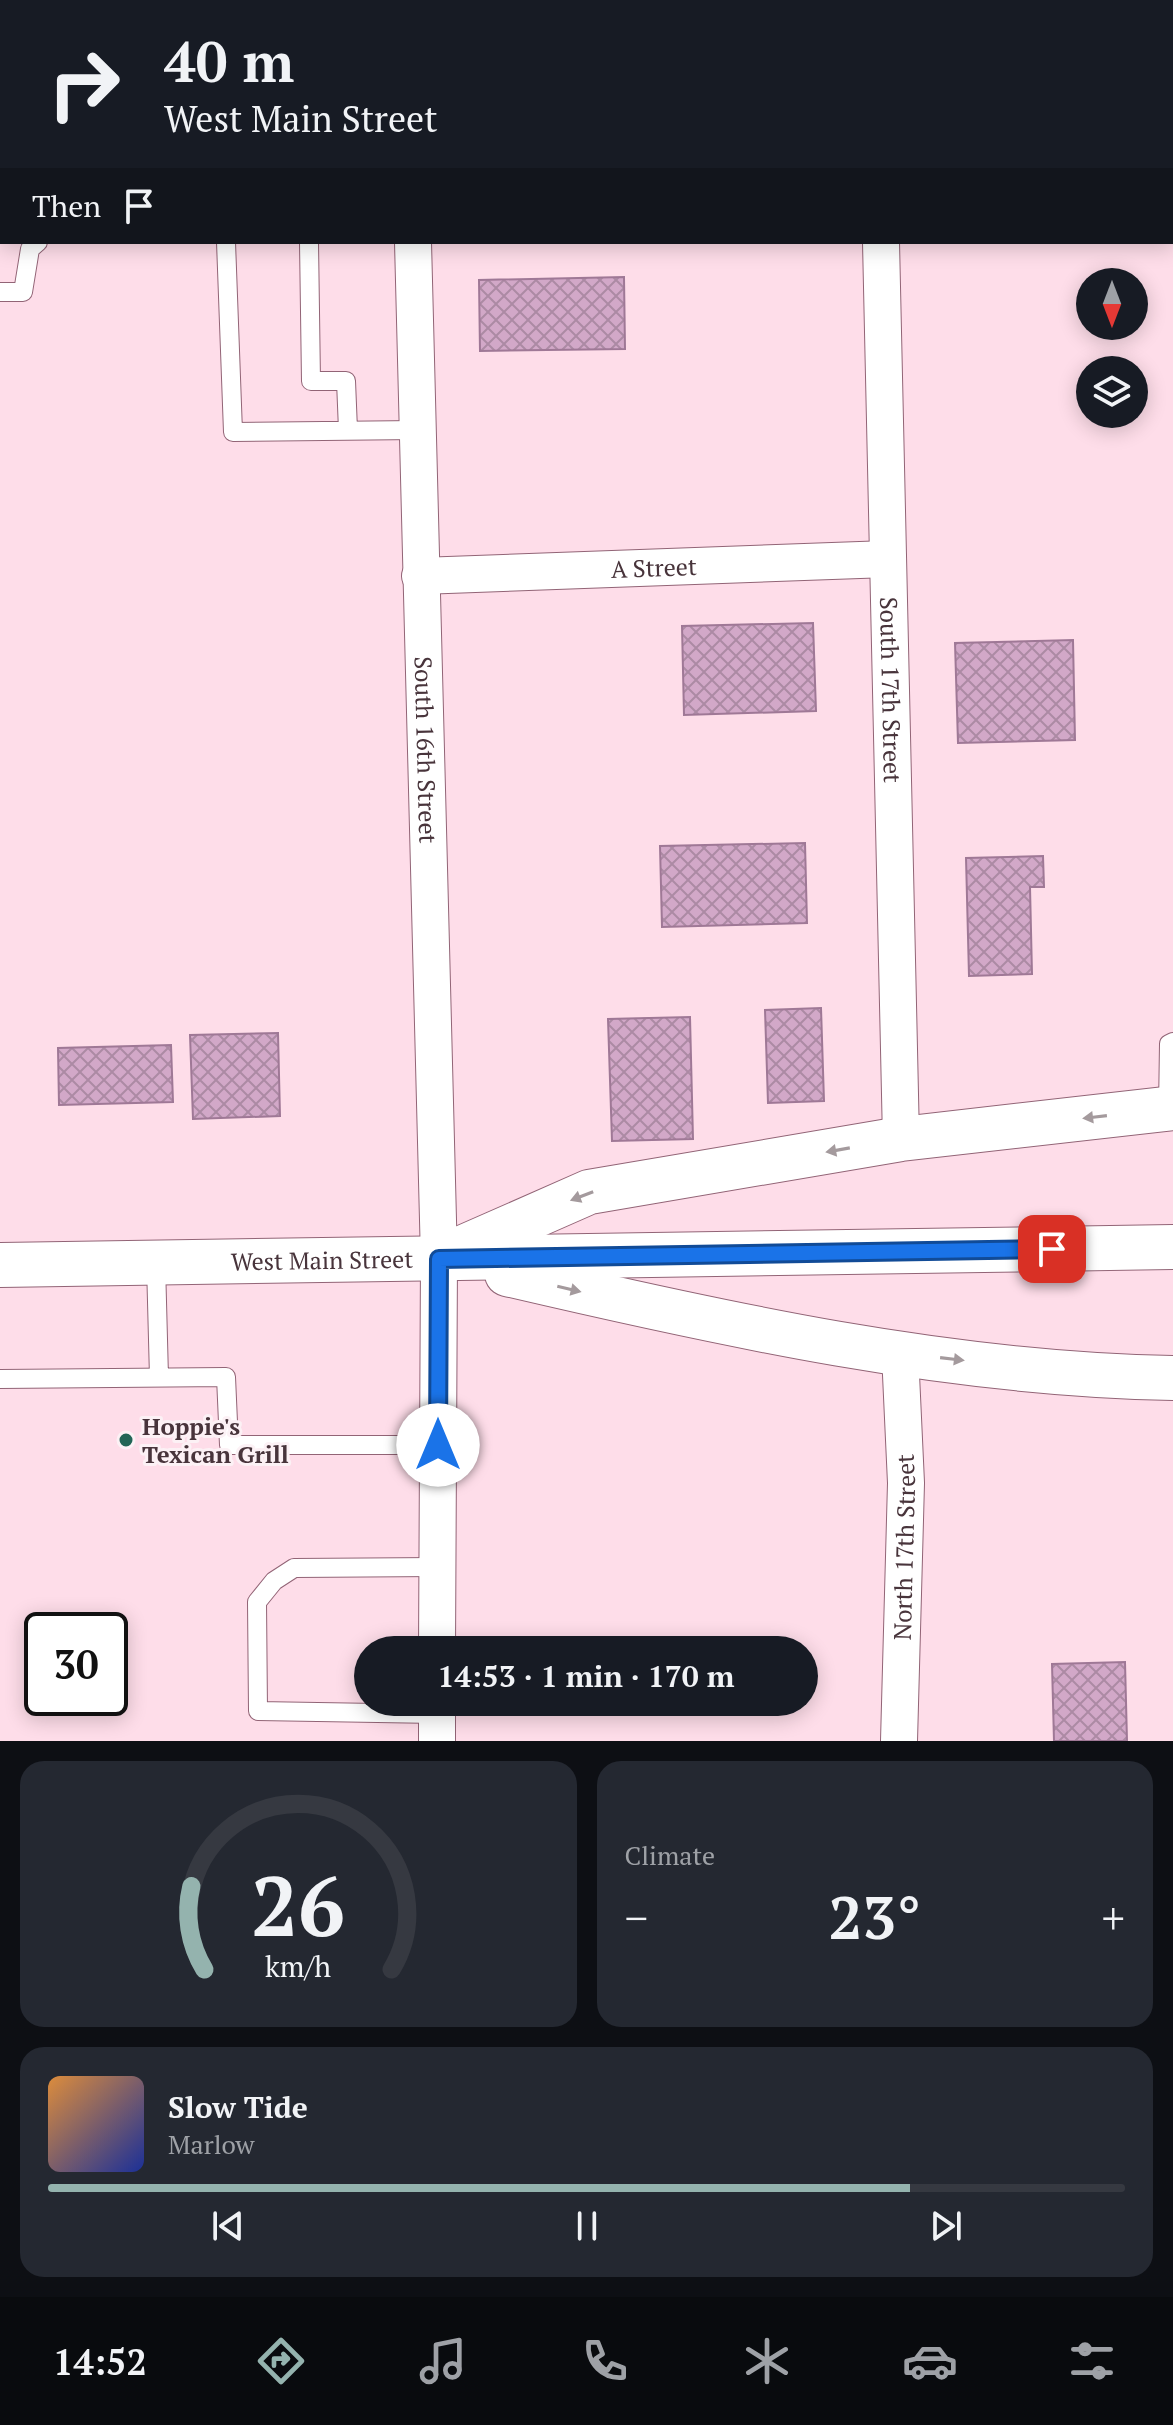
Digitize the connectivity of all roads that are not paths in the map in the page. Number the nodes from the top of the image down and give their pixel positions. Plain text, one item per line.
1 (36, 244) edge
2 (226, 244) edge
3 (309, 244) edge
4 (413, 244) edge
5 (881, 244) edge
6 (0, 292) edge
7 (348, 430) junction
8 (417, 430) junction
9 (888, 559) junction
10 (420, 576) junction
11 (1173, 1042) edge
12 (1170, 1108) edge
13 (901, 1139) junction
14 (1173, 1247) edge
15 (439, 1259) junction
16 (156, 1264) junction
17 (0, 1265) edge
18 (900, 1353) junction
19 (159, 1377) junction
20 (1173, 1378) edge
21 (0, 1379) edge
22 (438, 1445) junction
23 (437, 1567) junction
24 (437, 1636) edge
25 (437, 1719) edge
26 (899, 1741) edge

1 - 6 lane
2 - 7 lane
3 - 7 lane
4 - 8 street, South 16th Street
5 - 9 street, South 17th Street
7 - 8 lane
8 - 10 street, South 16th Street
9 - 10 street, A Street
9 - 13 street, South 17th Street
10 - 15 street, South 16th Street
11 - 12 lane
12 -> 13 main road
13 -> 15 main road
14 - 15 main road, West Main Street
15 - 16 main road, West Main Street
15 -> 18 main road
15 - 22 street, South 16th Street
16 - 17 main road, West Main Street
16 - 19 lane
18 -> 20 main road
18 - 26 street, North 17th Street
19 - 21 lane
19 - 22 lane
22 - 23 street, South 16th Street
23 - 24 street, South 16th Street
23 - 25 lane

